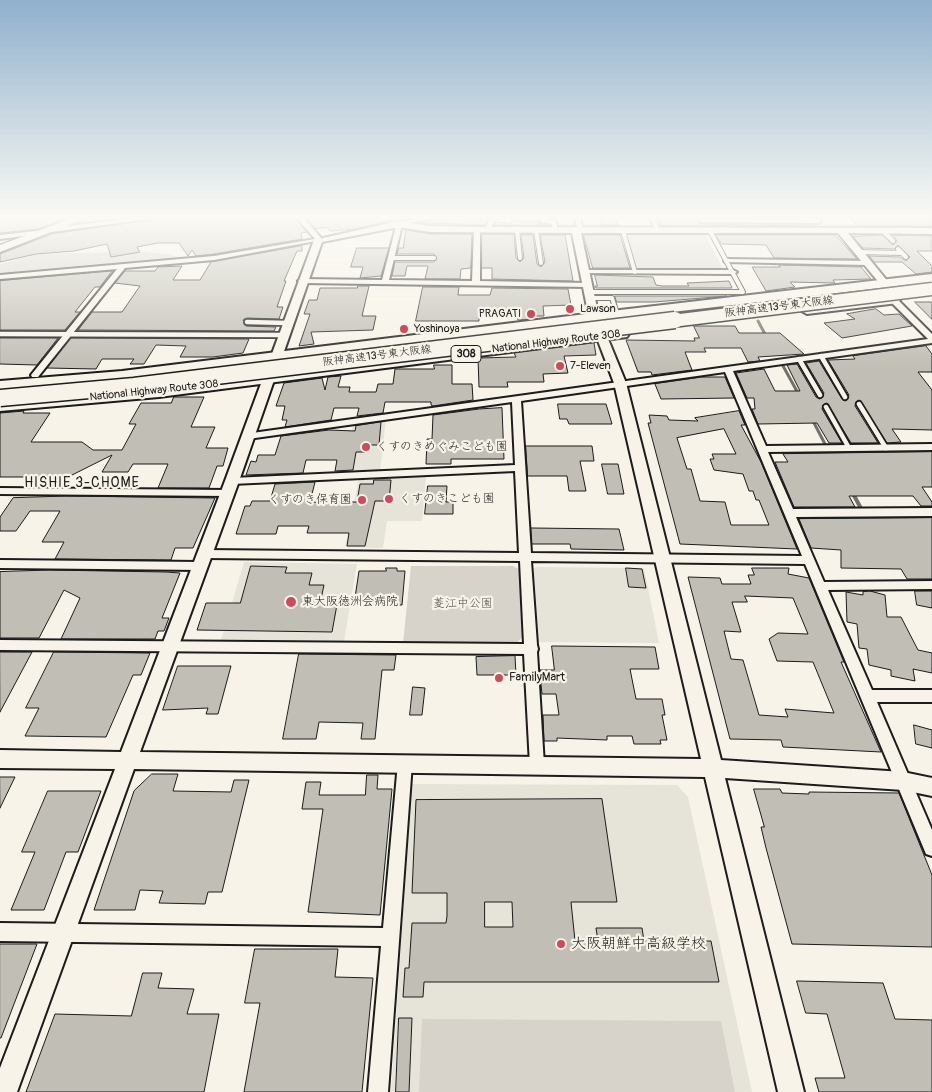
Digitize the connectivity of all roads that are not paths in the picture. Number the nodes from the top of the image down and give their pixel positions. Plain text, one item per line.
1 (122, 267) joint
2 (307, 267) edge
3 (389, 267) edge
4 (478, 267) edge
5 (584, 267) edge
6 (634, 267) edge
7 (730, 267) edge
8 (870, 267) edge
9 (585, 272) junction
10 (635, 272) junction
11 (733, 272) junction
12 (0, 277) edge
13 (932, 278) edge
14 (302, 281) junction
15 (385, 282) junction
16 (476, 283) junction
17 (884, 283) junction
18 (932, 283) edge
19 (932, 289) edge
20 (589, 291) junction
21 (932, 295) edge
22 (894, 300) junction
23 (617, 314) junction
24 (247, 322) dead end
25 (598, 326) junction
26 (285, 329) junction
27 (0, 334) edge
28 (68, 334) junction
29 (932, 340) edge
30 (821, 356) junction
31 (275, 358) junction
32 (799, 359) junction
33 (728, 369) junction
34 (35, 375) dead end
35 (269, 378) junction
36 (620, 383) junction
37 (0, 388) edge
38 (820, 394) dead end
39 (845, 397) dead end
40 (0, 398) edge
41 (516, 399) junction
42 (859, 404) dead end
43 (0, 406) edge
44 (826, 407) dead end
45 (248, 436) junction
46 (932, 447) edge
47 (849, 448) junction
48 (886, 448) junction
49 (761, 450) junction
50 (521, 468) junction
51 (229, 487) junction
52 (0, 491) edge
53 (932, 512) edge
54 (788, 513) junction
55 (524, 557) junction
56 (662, 559) junction
57 (202, 560) junction
58 (808, 560) junction
59 (0, 564) edge
60 (932, 585) edge
61 (820, 586) junction
62 (0, 645) edge
63 (169, 647) junction
64 (532, 649) junction
65 (866, 696) junction
66 (932, 696) edge
67 (0, 759) edge
68 (127, 760) junction
69 (405, 763) junction
70 (537, 765) junction
71 (714, 768) junction
72 (903, 781) junction
73 (932, 786) edge
74 (932, 848) edge
75 (0, 932) edge
76 (63, 933) junction
77 (390, 937) junction
78 (4, 1092) edge
79 (378, 1092) edge
80 (792, 1092) edge

1 - 12 street
1 - 28 street
2 - 14 street
3 - 15 street
4 - 16 street
5 - 9 street
6 - 10 lane
7 - 11 lane
8 - 17 street
9 - 10 street
9 - 20 street
10 - 11 street
11 - 20 lane
13 - 17 highway, National Highway Route 308 / 308
14 - 15 street
14 - 26 street
15 - 16 street
16 - 20 street
17 - 22 street
17 - 23 highway, National Highway Route 308 / 308
18 - 25 highway, 阪神高速13号東大阪線
19 - 40 highway, 阪神高速13号東大阪線, bridge
20 - 23 lane
20 - 25 street
21 - 22 highway, National Highway Route 308 / 308
22 - 25 highway, National Highway Route 308 / 308
22 - 29 street
23 - 25 highway, National Highway Route 308 / 308
24 - 26 lane
25 - 31 highway, National Highway Route 308 / 308
25 - 35 highway, National Highway Route 308 / 308
25 - 36 street
25 - 37 highway, 阪神高速13号東大阪線
26 - 28 lane
26 - 31 street
27 - 28 lane
28 - 34 street
29 - 30 street
30 - 32 street
30 - 39 lane
31 - 35 street
31 - 37 highway, National Highway Route 308 / 308
32 - 33 street
32 - 38 lane
33 - 36 street
33 - 49 street
35 - 43 highway, National Highway Route 308 / 308
35 - 45 street
36 - 41 street
36 - 56 street
41 - 45 street
41 - 50 street
42 - 48 lane
44 - 47 lane
45 - 51 street
46 - 48 street
47 - 48 street
47 - 49 street
49 - 54 street
50 - 51 street
50 - 55 street
51 - 52 street
51 - 57 street
53 - 54 street
54 - 58 street
55 - 56 street
55 - 57 street
55 - 64 street
56 - 58 street
56 - 71 street
57 - 59 street
57 - 63 street
58 - 61 street
60 - 61 street
61 - 65 street
62 - 63 street
63 - 64 street
63 - 68 street
64 - 70 street
65 - 66 street
65 - 72 street
67 - 68 street
68 - 69 street
68 - 76 street
69 - 70 street
69 - 77 street
70 - 71 street
71 - 72 street
71 - 80 street
72 - 73 street
72 - 74 street
75 - 76 street
76 - 77 street
76 - 78 street
77 - 79 street

